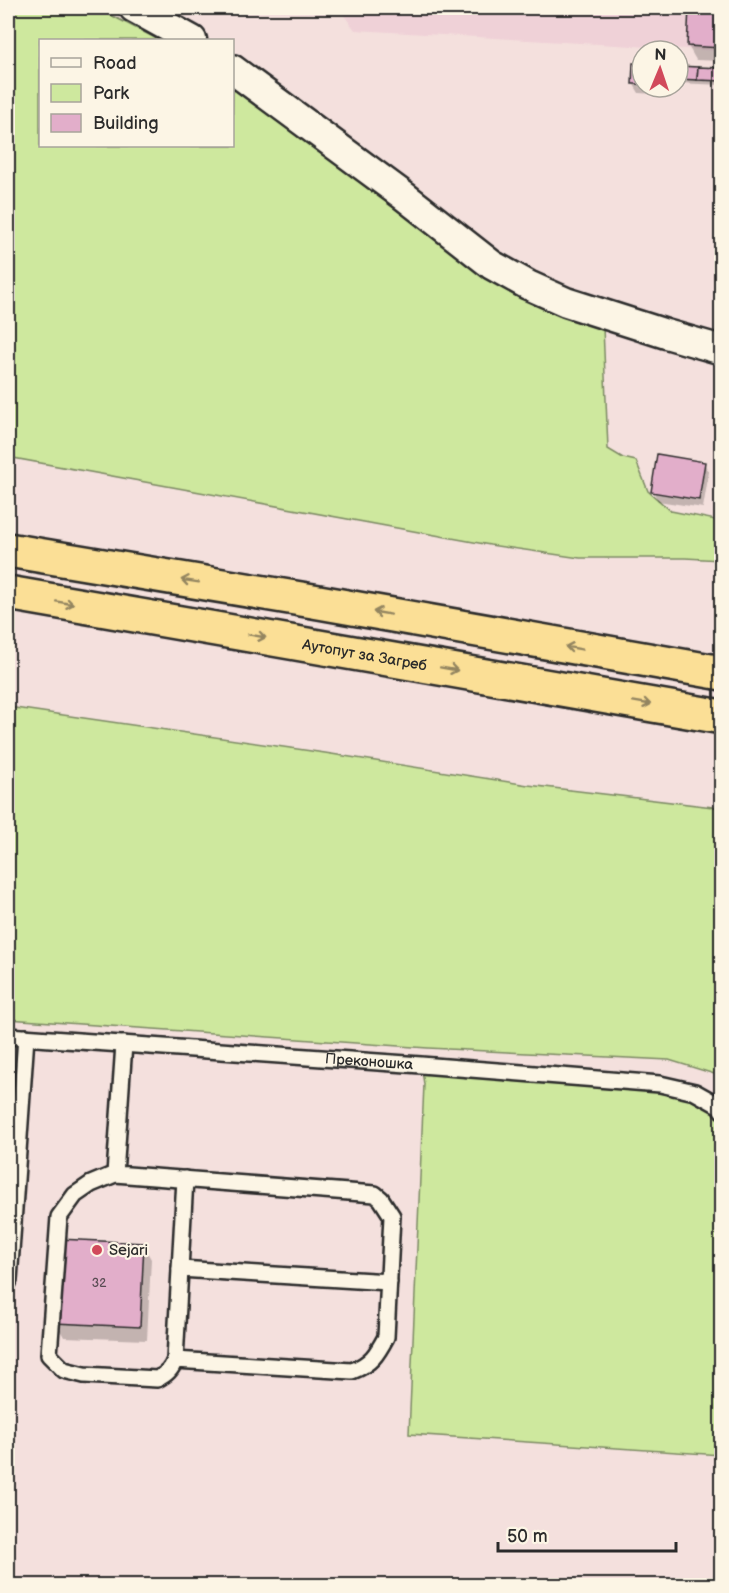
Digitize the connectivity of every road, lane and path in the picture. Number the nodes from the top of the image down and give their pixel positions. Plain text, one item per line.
1 (134, 8) edge
2 (190, 39) edge
3 (234, 70) edge
4 (722, 351) edge
5 (8, 550) edge
6 (8, 593) edge
7 (722, 673) edge
8 (722, 717) edge
9 (8, 1036) edge
10 (26, 1037) junction
11 (124, 1044) junction
12 (722, 1110) edge
13 (115, 1174) junction
14 (185, 1179) junction
15 (180, 1269) junction
16 (389, 1282) junction
17 (8, 1283) edge
18 (175, 1360) junction

1 - 2 street
3 - 4 street
7 -> 5 highway
6 -> 8 highway, Аутопут за Загреб
9 - 10 lane, Преконошка
10 - 11 lane, Преконошка
10 - 17 lane
11 - 12 lane, Преконошка
11 - 13 lane
13 - 14 lane
13 - 18 lane
14 - 15 lane
14 - 16 lane
15 - 16 lane
15 - 18 lane
16 - 18 lane

